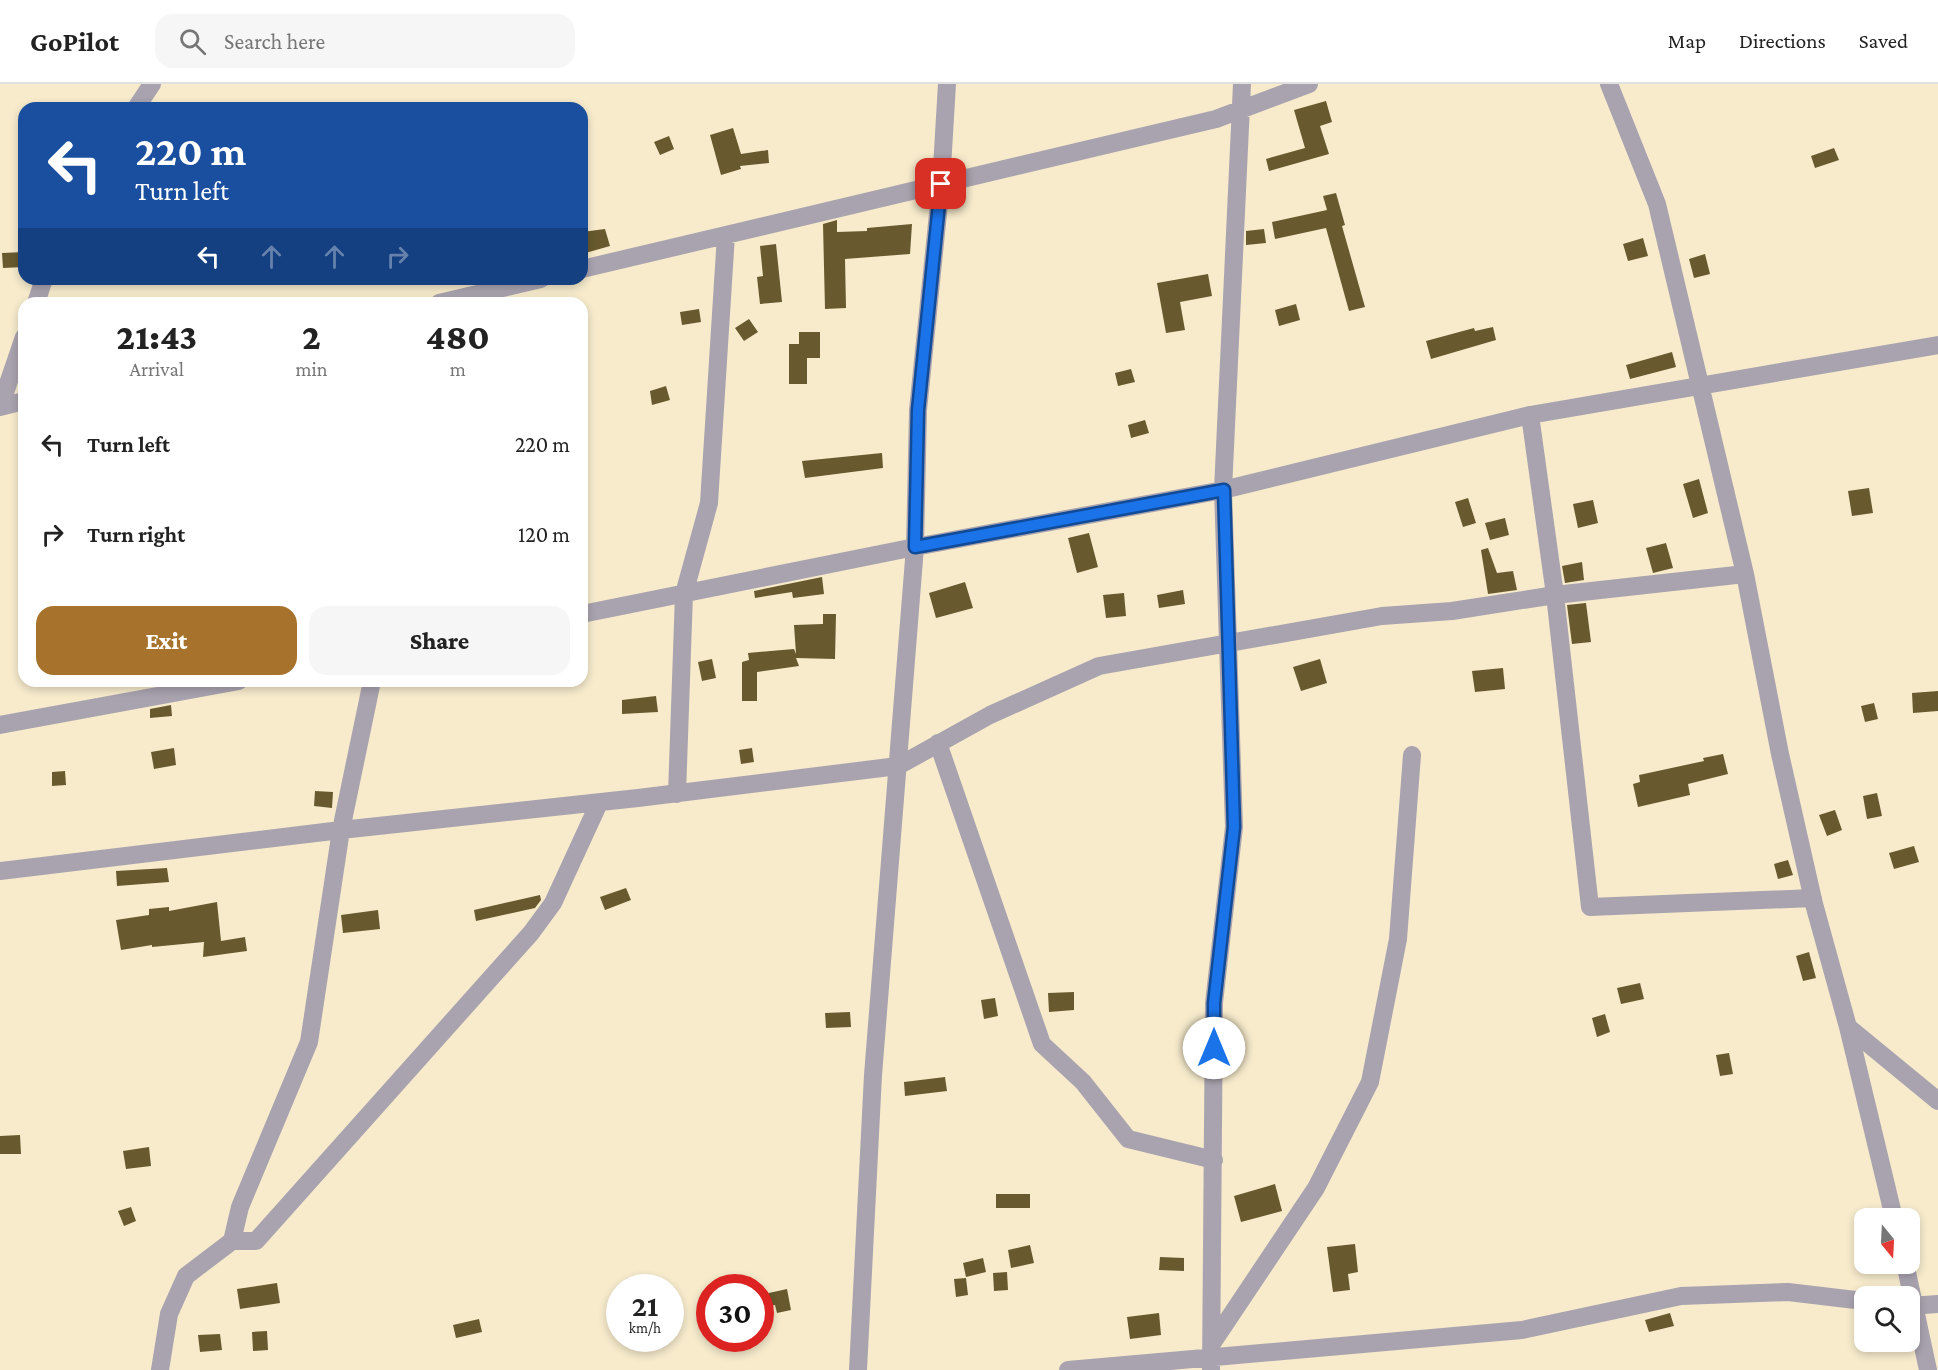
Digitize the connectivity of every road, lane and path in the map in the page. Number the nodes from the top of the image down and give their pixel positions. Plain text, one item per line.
1 (152, 84) edge
2 (947, 84) edge
3 (1242, 84) edge
4 (1309, 84) edge
5 (1609, 84) edge
6 (140, 102) edge
7 (1239, 111) junction
8 (941, 184) junction
9 (726, 235) junction
10 (588, 268) edge
11 (516, 285) edge
12 (464, 297) edge
13 (1938, 345) edge
14 (18, 355) edge
15 (1702, 386) junction
16 (18, 402) edge
17 (0, 407) edge
18 (1530, 416) junction
19 (1224, 490) junction
20 (915, 547) junction
21 (1744, 574) junction
22 (684, 594) junction
23 (1555, 595) junction
24 (588, 613) edge
25 (1228, 643) junction
26 (207, 687) edge
27 (371, 687) edge
28 (0, 725) edge
29 (938, 743) junction
30 (1412, 755) dead end
31 (898, 766) junction
32 (677, 794) junction
33 (599, 803) junction
34 (341, 830) junction
35 (0, 871) edge
36 (1813, 898) junction
37 (1848, 1027) junction
38 (1938, 1101) edge
39 (1214, 1160) junction
40 (1892, 1208) edge
41 (232, 1241) junction
42 (1854, 1299) edge
43 (1938, 1304) edge
44 (1920, 1305) edge
45 (1920, 1338) edge
46 (1212, 1357) edge
47 (160, 1370) edge
48 (858, 1370) edge
49 (1068, 1370) edge
50 (1928, 1370) edge

1 - 6 street
2 - 8 street
3 - 7 street
4 - 7 street
5 - 15 street
7 - 8 street
7 - 19 street
8 - 9 street
8 - 20 street
9 - 10 street
9 - 22 street
11 - 12 street
13 - 15 street
14 - 17 street
15 - 18 street
15 - 21 street
16 - 17 street
18 - 19 street
18 - 23 street
19 - 20 street
19 - 25 street
20 - 22 street
20 - 31 street
21 - 23 street
21 - 36 street
22 - 24 street
22 - 32 street
23 - 25 street
23 - 36 street
25 - 29 street
25 - 39 street
26 - 28 street
27 - 34 street
29 - 31 street
29 - 39 street
30 - 46 street
31 - 32 street
31 - 48 street
32 - 33 street
33 - 34 street
33 - 41 street
34 - 35 street
34 - 41 street
36 - 37 street
37 - 38 street
37 - 40 street
39 - 46 street
41 - 47 street
42 - 46 street
43 - 44 street
45 - 50 street
46 - 49 street

